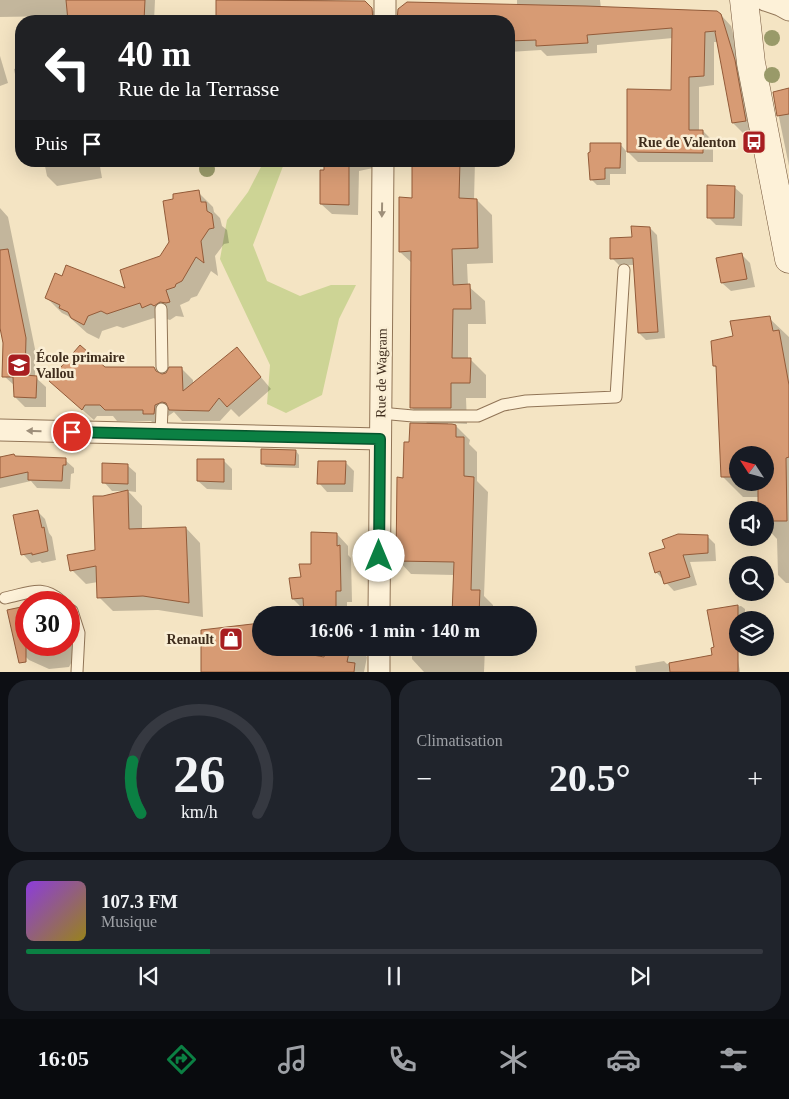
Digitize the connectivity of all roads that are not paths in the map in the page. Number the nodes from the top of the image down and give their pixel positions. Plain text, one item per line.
1 (385, 0) edge
2 (744, 0) edge
3 (385, 15) edge
4 (383, 167) edge
5 (789, 259) edge
6 (624, 270) dead end
7 (161, 309) dead end
8 (162, 367) dead end
9 (162, 410) dead end
10 (380, 413) junction
11 (0, 430) edge
12 (161, 434) junction
13 (380, 439) junction
14 (15, 596) edge
15 (6, 598) dead end
16 (379, 606) edge
17 (78, 656) edge
18 (379, 656) edge
19 (77, 672) edge
20 (379, 672) edge

1 - 3 street
2 - 5 main road
4 -> 10 street, Rue de Wagram
6 - 10 lane
7 - 8 lane
9 - 12 lane
10 - 13 street, Rue de Wagram
12 -> 11 street
12 - 13 street
13 - 16 street, Rue de Wagram
14 - 15 lane
17 - 19 lane
18 - 20 street

